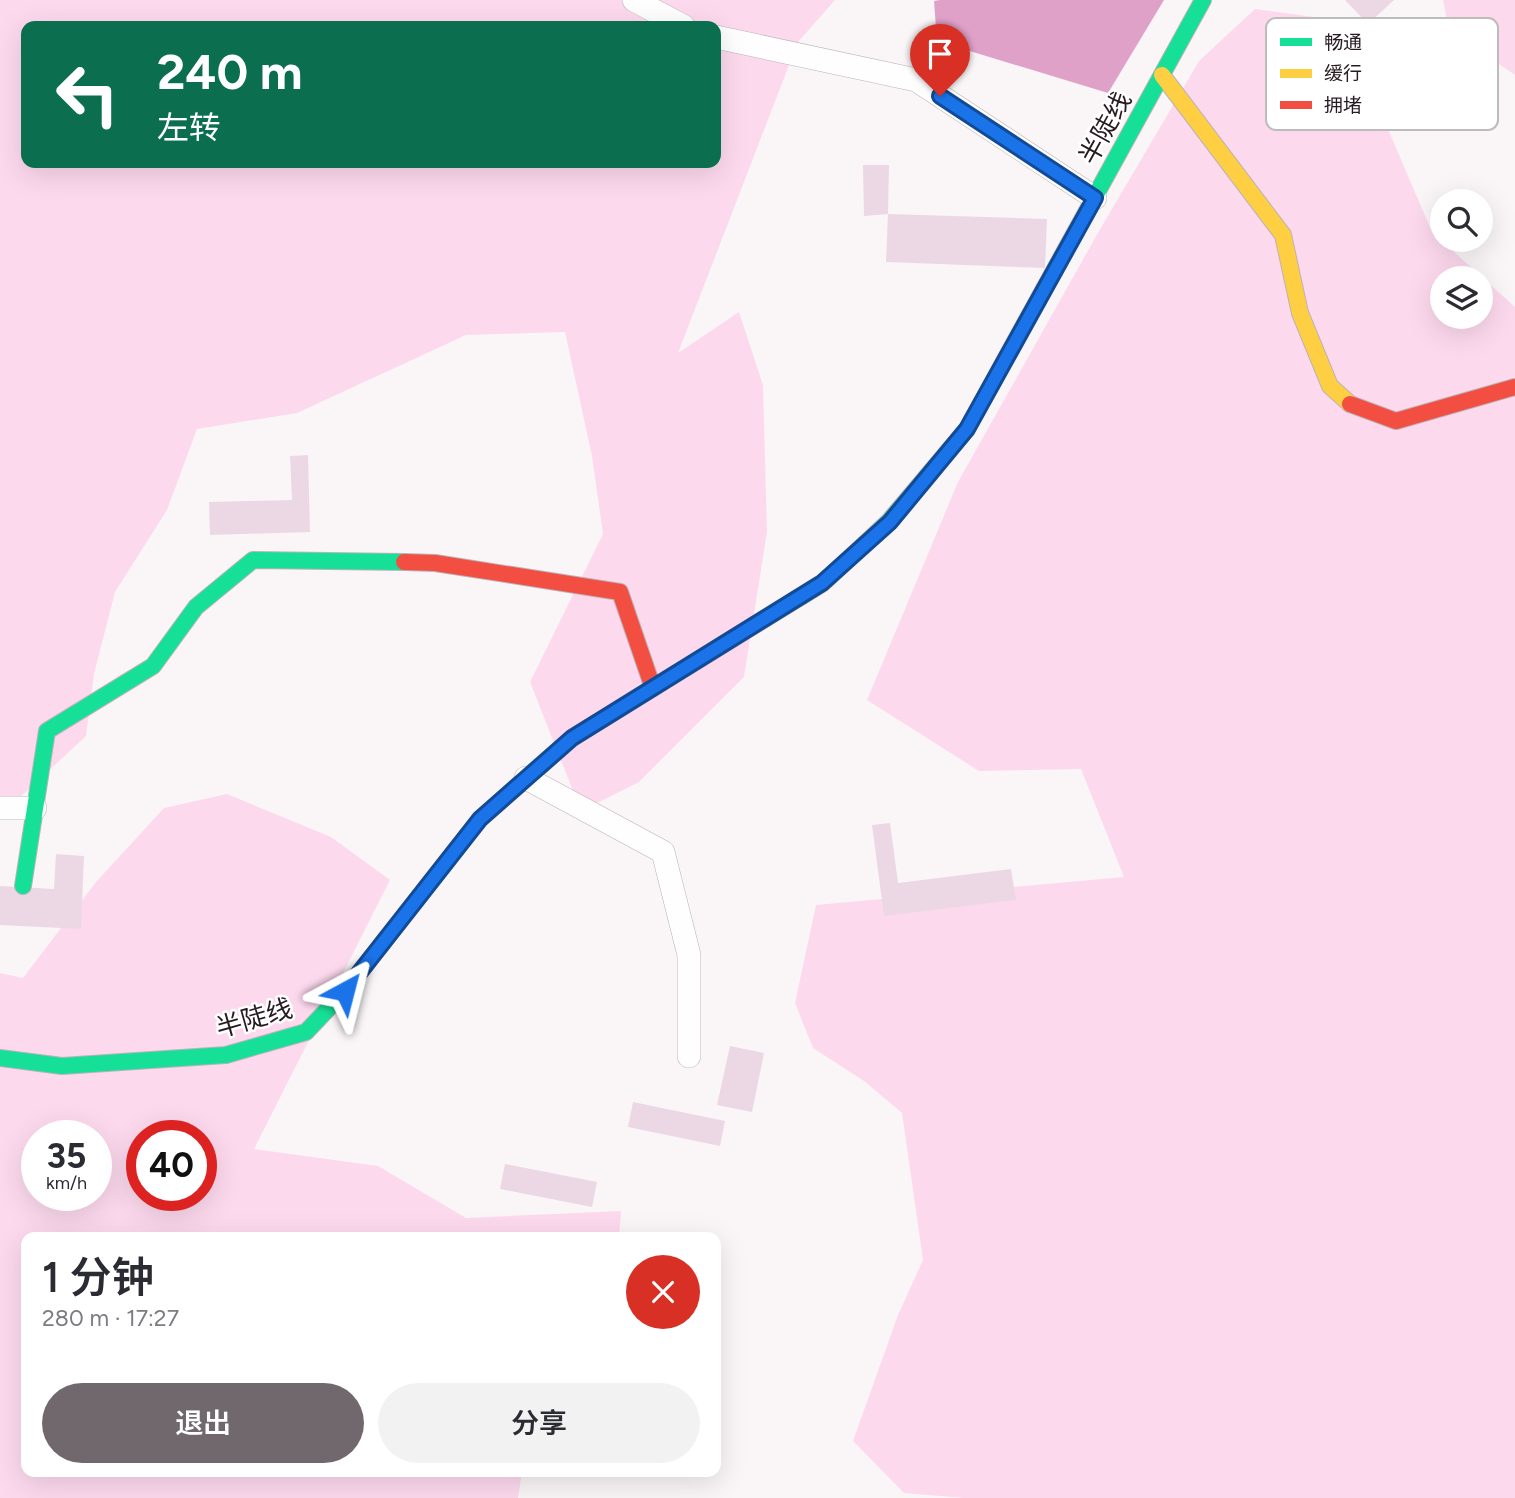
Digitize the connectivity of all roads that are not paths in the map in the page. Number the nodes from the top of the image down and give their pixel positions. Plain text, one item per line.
1 (634, 0) edge
2 (1203, 0) edge
3 (674, 21) edge
4 (721, 38) edge
5 (1162, 75) junction
6 (1095, 198) junction
7 (1515, 387) edge
8 (653, 688) junction
9 (526, 778) junction
10 (0, 808) edge
11 (35, 808) junction
12 (23, 886) dead end
13 (689, 1056) dead end
14 (0, 1058) edge

1 - 3 street
2 - 5 street, 半陡线
4 - 6 street
5 - 6 street, 半陡线
5 - 7 street
6 - 8 street, 半陡线
8 - 9 street, 半陡线
8 - 11 street
9 - 13 street
9 - 14 street, 半陡线
10 - 11 street
11 - 12 street

